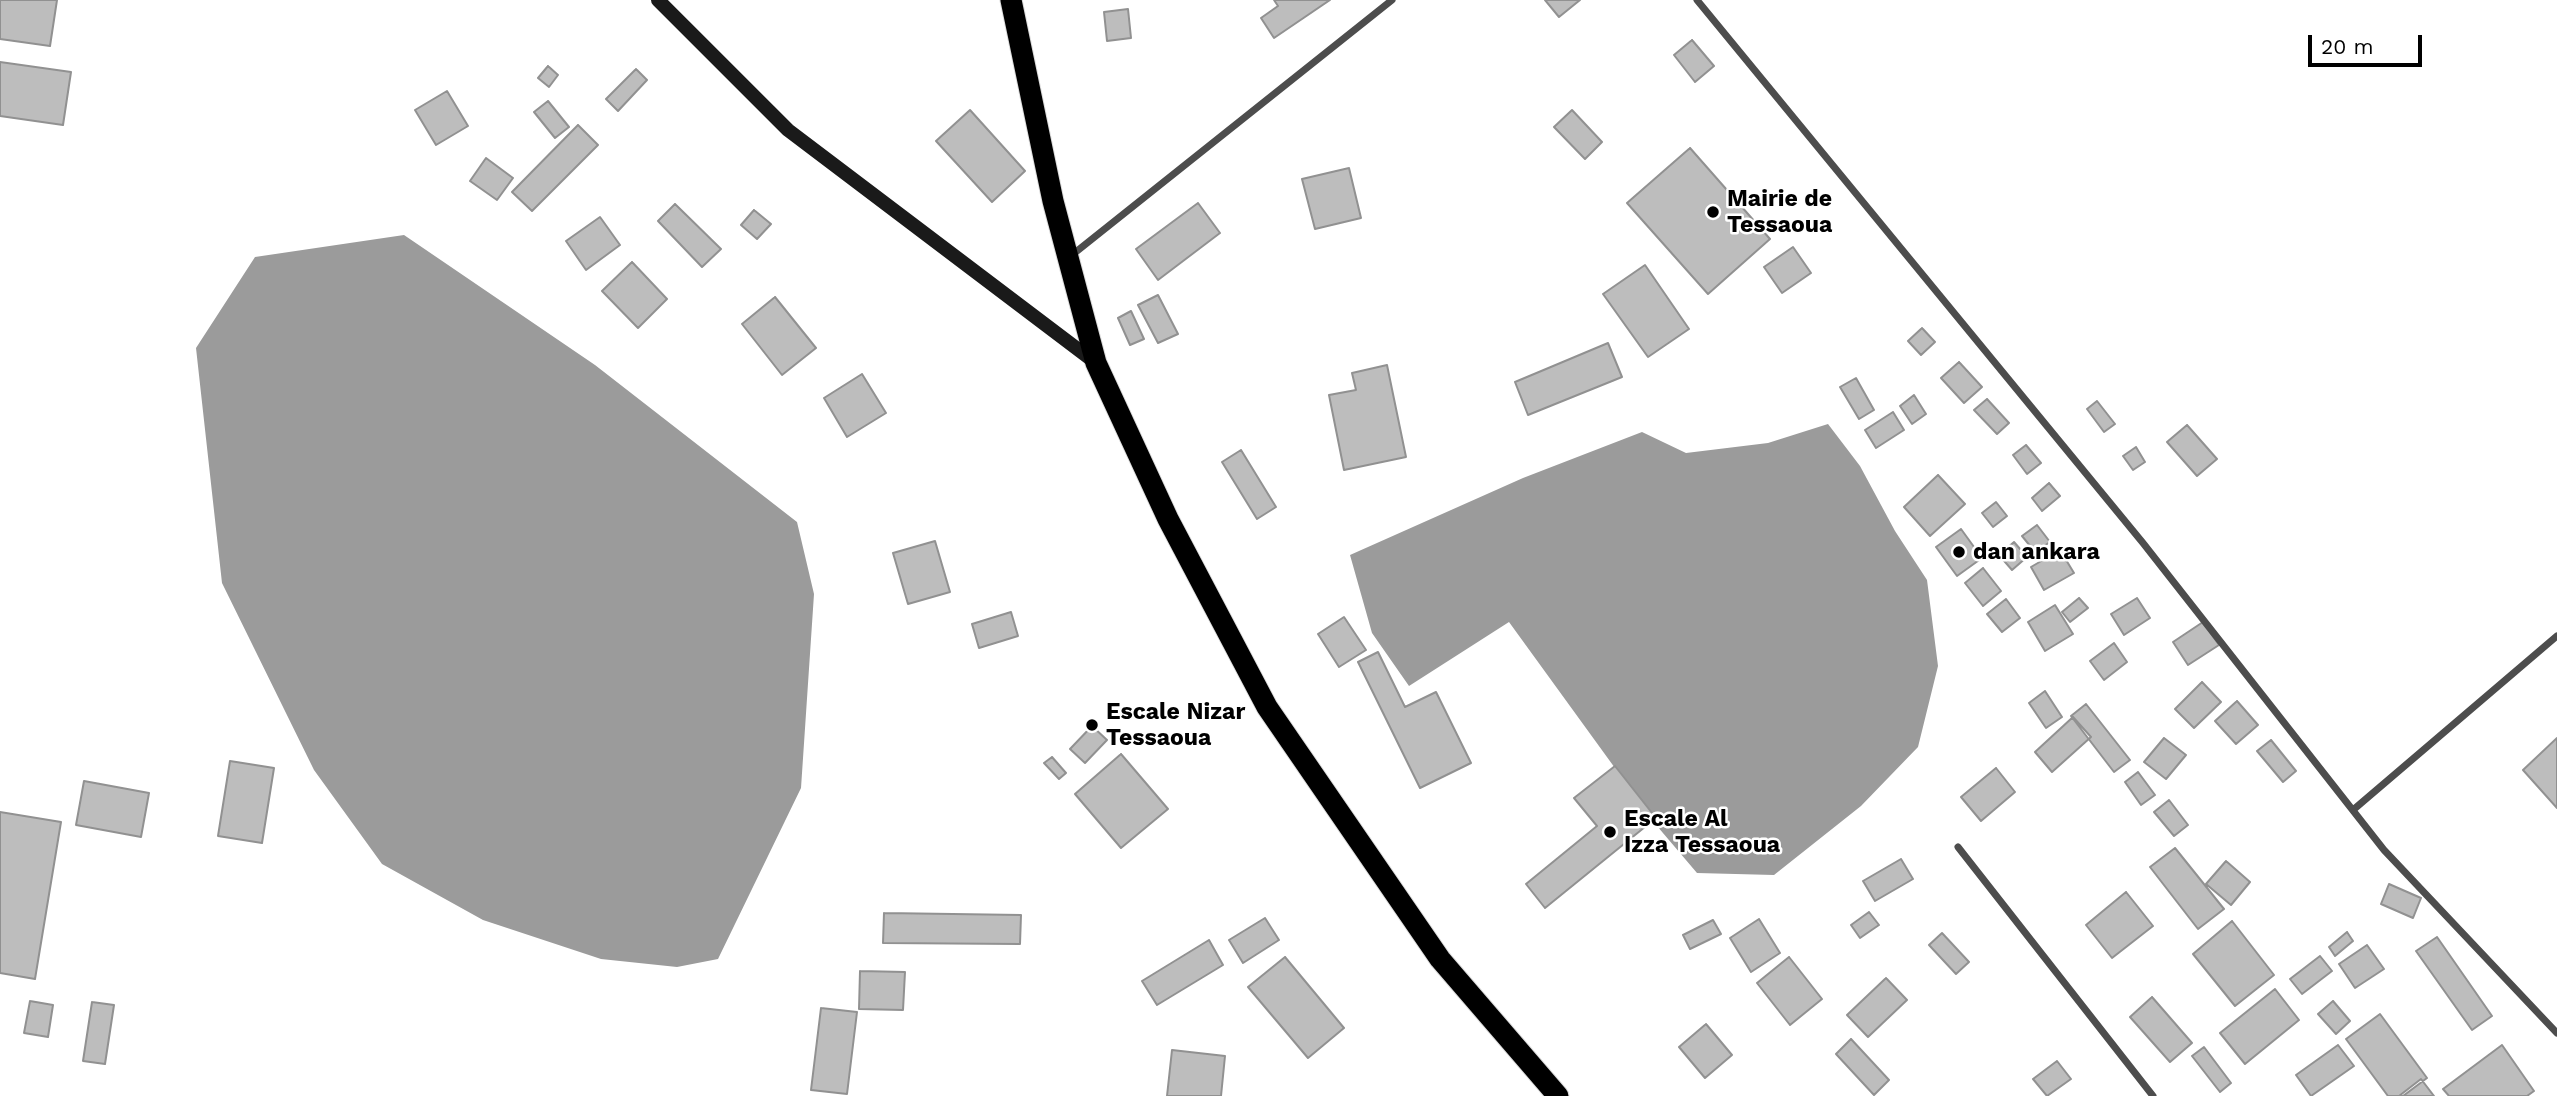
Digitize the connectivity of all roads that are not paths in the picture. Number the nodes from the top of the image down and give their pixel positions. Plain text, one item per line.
1 (658, 0) edge
2 (1011, 0) edge
3 (1392, 0) edge
4 (1697, 0) edge
5 (1068, 258) junction
6 (1096, 363) junction
7 (2557, 636) edge
8 (2353, 810) junction
9 (1958, 847) dead end
10 (2557, 1033) edge
11 (1558, 1096) edge
12 (2153, 1096) edge

1 - 6 street
2 - 5 highway
3 - 5 street
4 - 8 street
5 - 6 highway
6 - 11 highway
7 - 8 street
8 - 10 street
9 - 12 street

